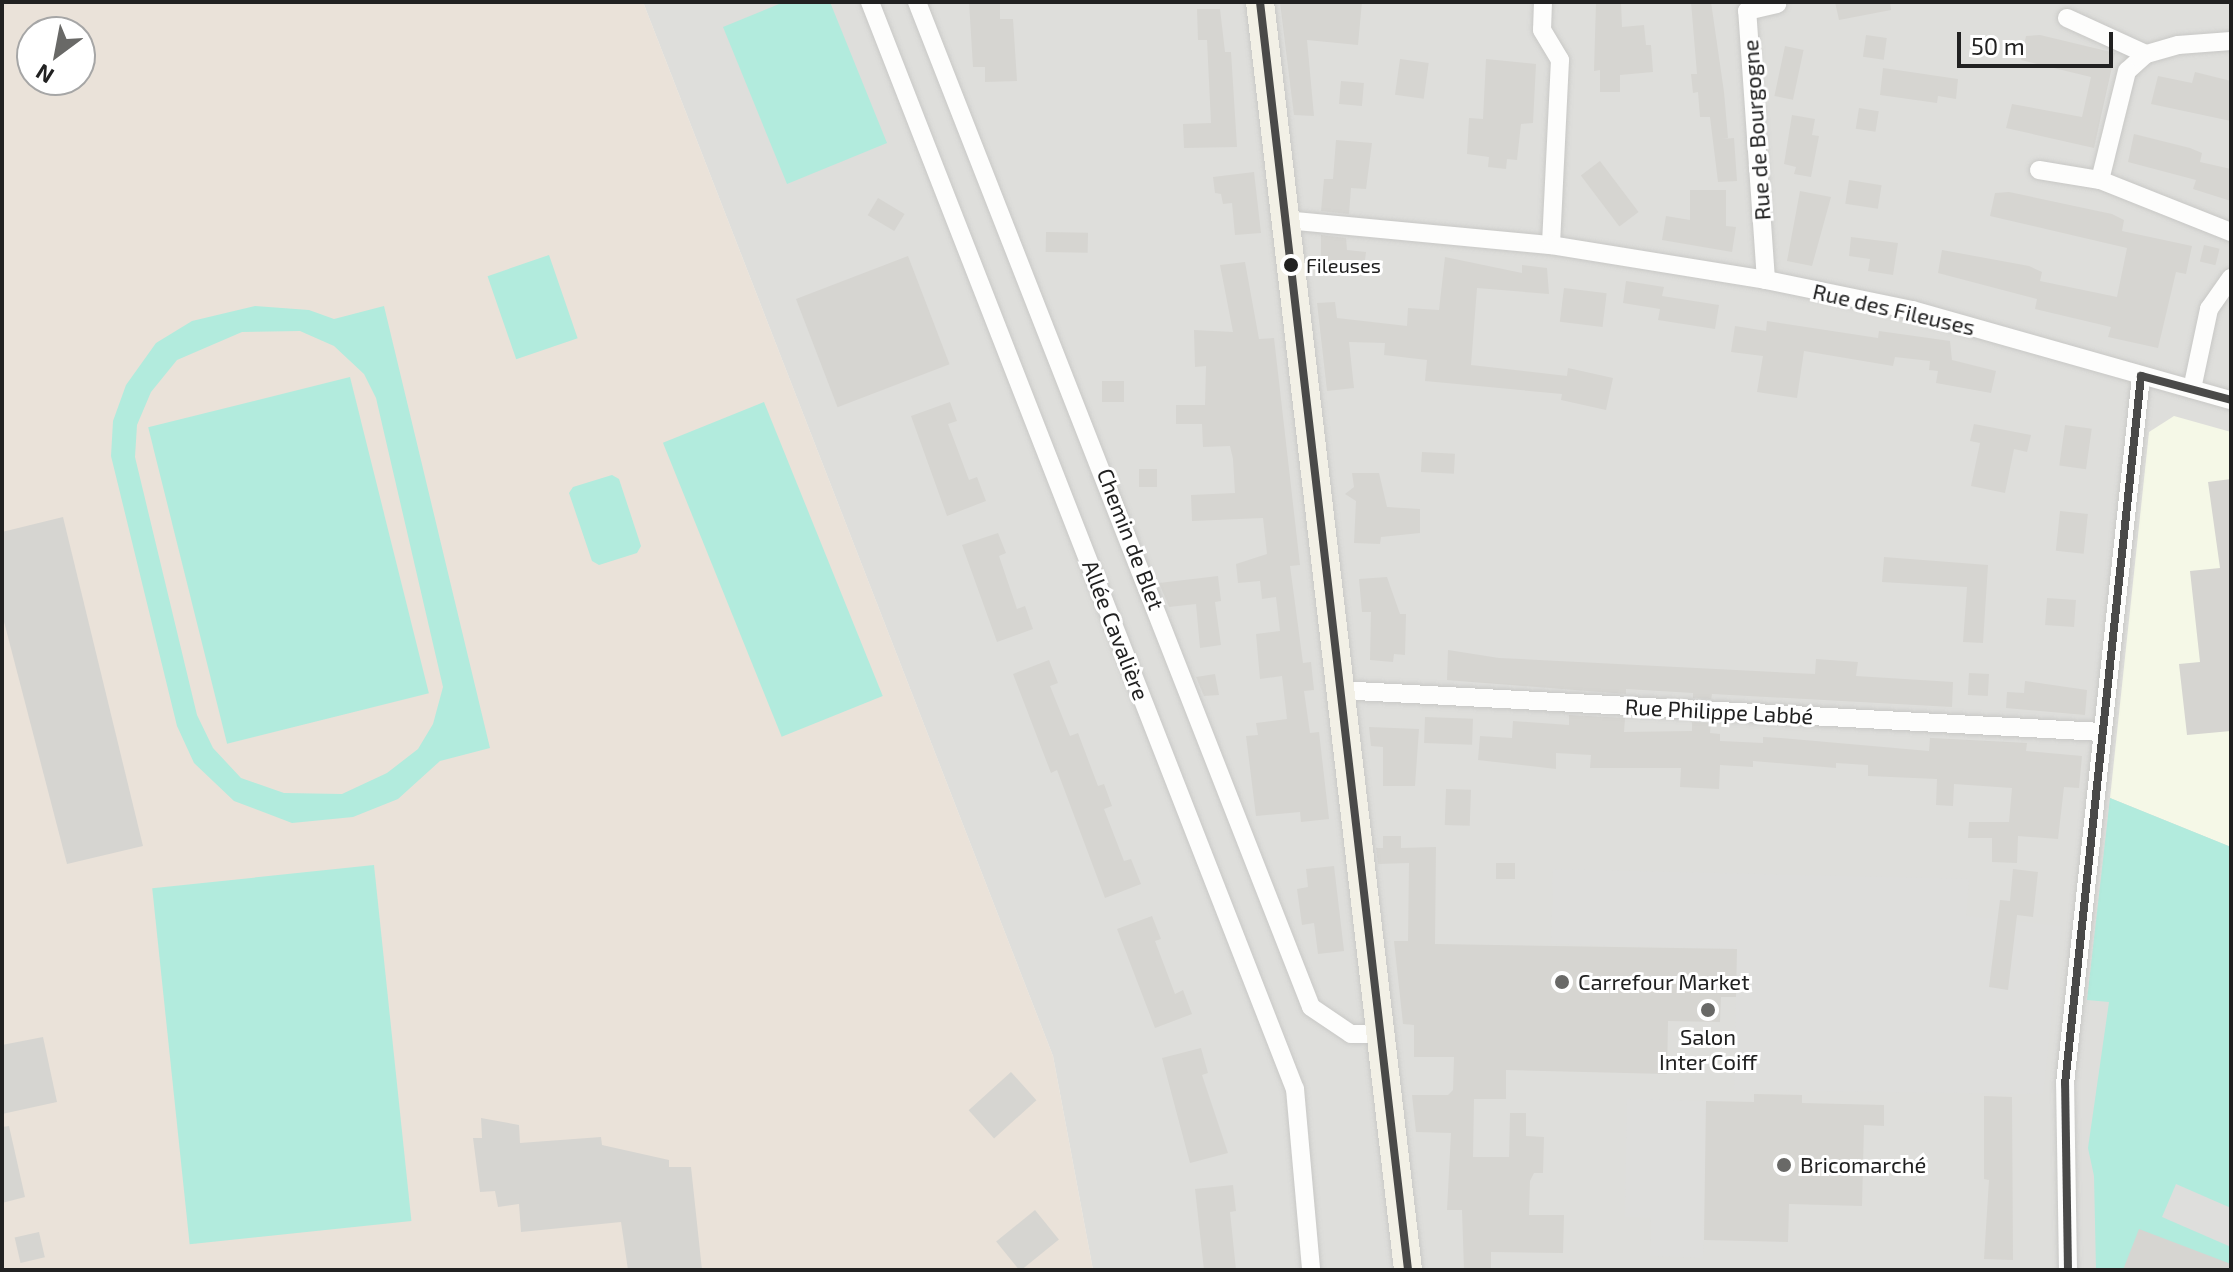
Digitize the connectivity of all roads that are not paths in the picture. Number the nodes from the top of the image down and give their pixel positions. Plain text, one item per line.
1 (870, 2) edge
2 (917, 2) edge
3 (1260, 2) edge
4 (1543, 2) edge
5 (1777, 4) dead end
6 (2067, 18) dead end
7 (2231, 41) edge
8 (2146, 54) junction
9 (2039, 170) dead end
10 (2100, 180) junction
11 (1285, 220) junction
12 (2231, 232) edge
13 (1551, 245) junction
14 (2231, 278) edge
15 (1766, 280) junction
16 (2141, 376) junction
17 (2192, 389) junction
18 (2231, 400) edge
19 (1338, 690) junction
20 (2100, 732) junction
21 (1378, 1034) junction
22 (1311, 1270) edge
23 (1408, 1270) edge
24 (2068, 1270) edge

1 - 22 street, Allée Cavalière
2 - 21 street, Chemin de Blet
3 - 11 main road
4 - 13 street
5 - 15 street, Rue de Bourgogne
6 - 8 street
7 - 8 street
8 - 10 street
9 - 10 street
10 - 12 street
11 - 13 street, Rue des Fileuses
11 - 19 main road
13 - 15 street, Rue des Fileuses
14 - 17 street
15 - 16 street, Rue des Fileuses
16 - 17 street, Rue des Fileuses
16 - 20 street
17 - 18 street, Rue des Fileuses
19 - 20 street, Rue Philippe Labbé
19 - 21 main road
20 - 24 street
21 - 23 main road

